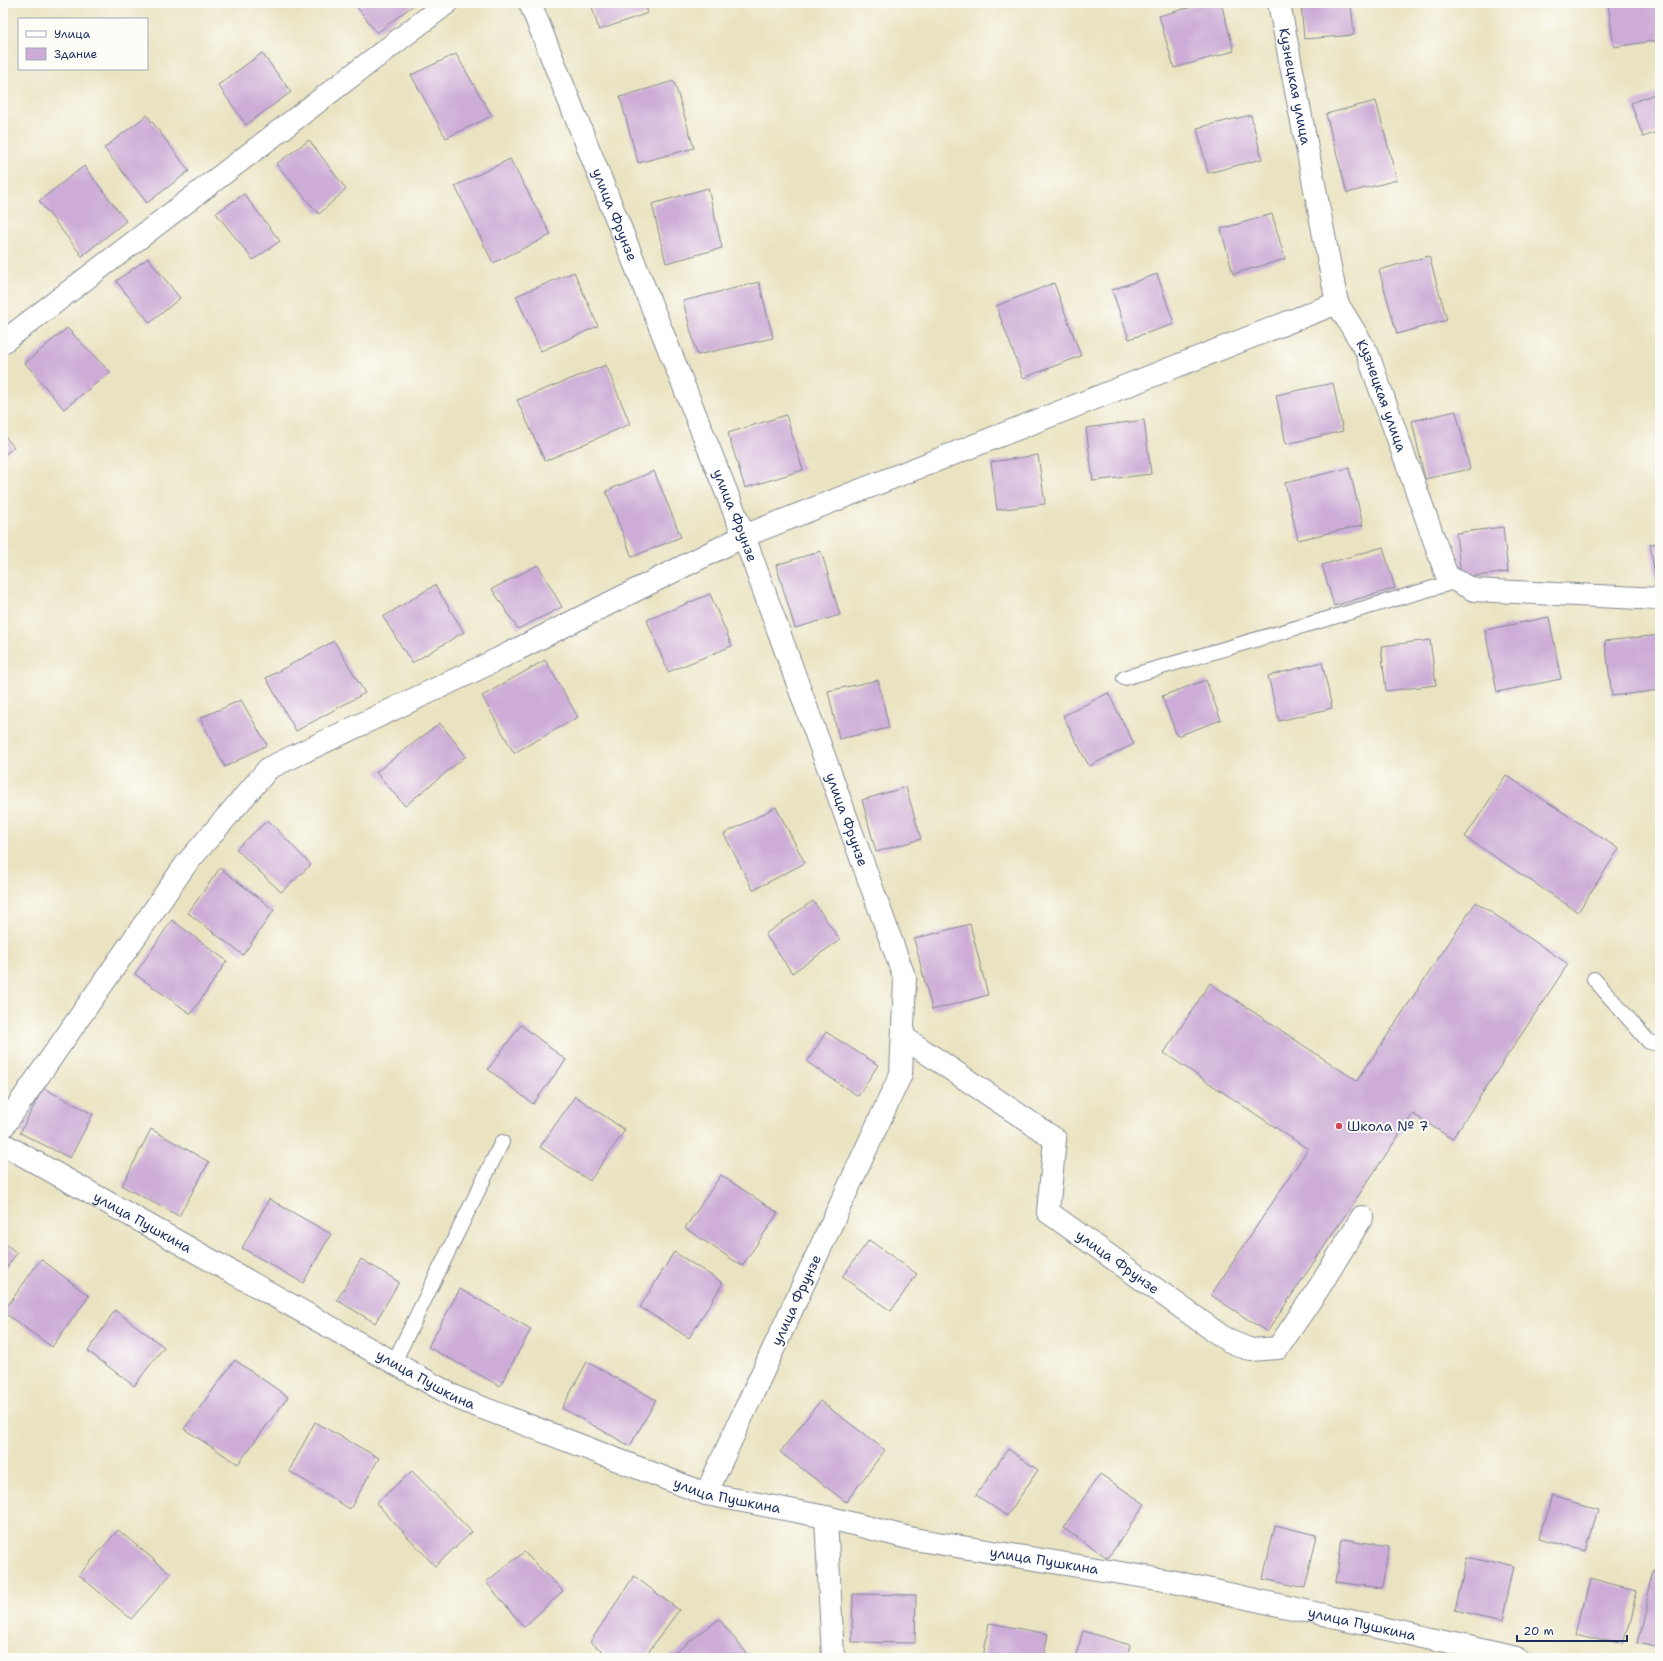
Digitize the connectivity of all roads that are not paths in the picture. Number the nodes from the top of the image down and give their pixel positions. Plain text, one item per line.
1 (447, 3) edge
2 (530, 3) edge
3 (1279, 3) edge
4 (1337, 302) junction
5 (3, 342) edge
6 (744, 536) junction
7 (1457, 581) junction
8 (1660, 599) edge
9 (1124, 678) dead end
10 (1594, 979) dead end
11 (903, 1037) junction
12 (1660, 1044) edge
13 (3, 1127) edge
14 (502, 1142) dead end
15 (3, 1144) edge
16 (1362, 1217) dead end
17 (394, 1362) junction
18 (706, 1494) junction
19 (826, 1517) junction
20 (833, 1658) edge
21 (1517, 1658) edge

1 - 5 street
2 - 6 street, улица Фрунзе
3 - 4 street, Кузнецкая улица
4 - 6 street
4 - 7 street, Кузнецкая улица
6 - 11 street, улица Фрунзе
6 - 13 street
7 - 8 street, Кузнецкая улица
7 - 9 lane
10 - 12 lane
11 - 16 street, улица Фрунзе
11 - 18 street, улица Фрунзе
14 - 17 lane
15 - 17 street, улица Пушкина
17 - 18 street, улица Пушкина
18 - 19 street, улица Пушкина
19 - 20 street
19 - 21 street, улица Пушкина

